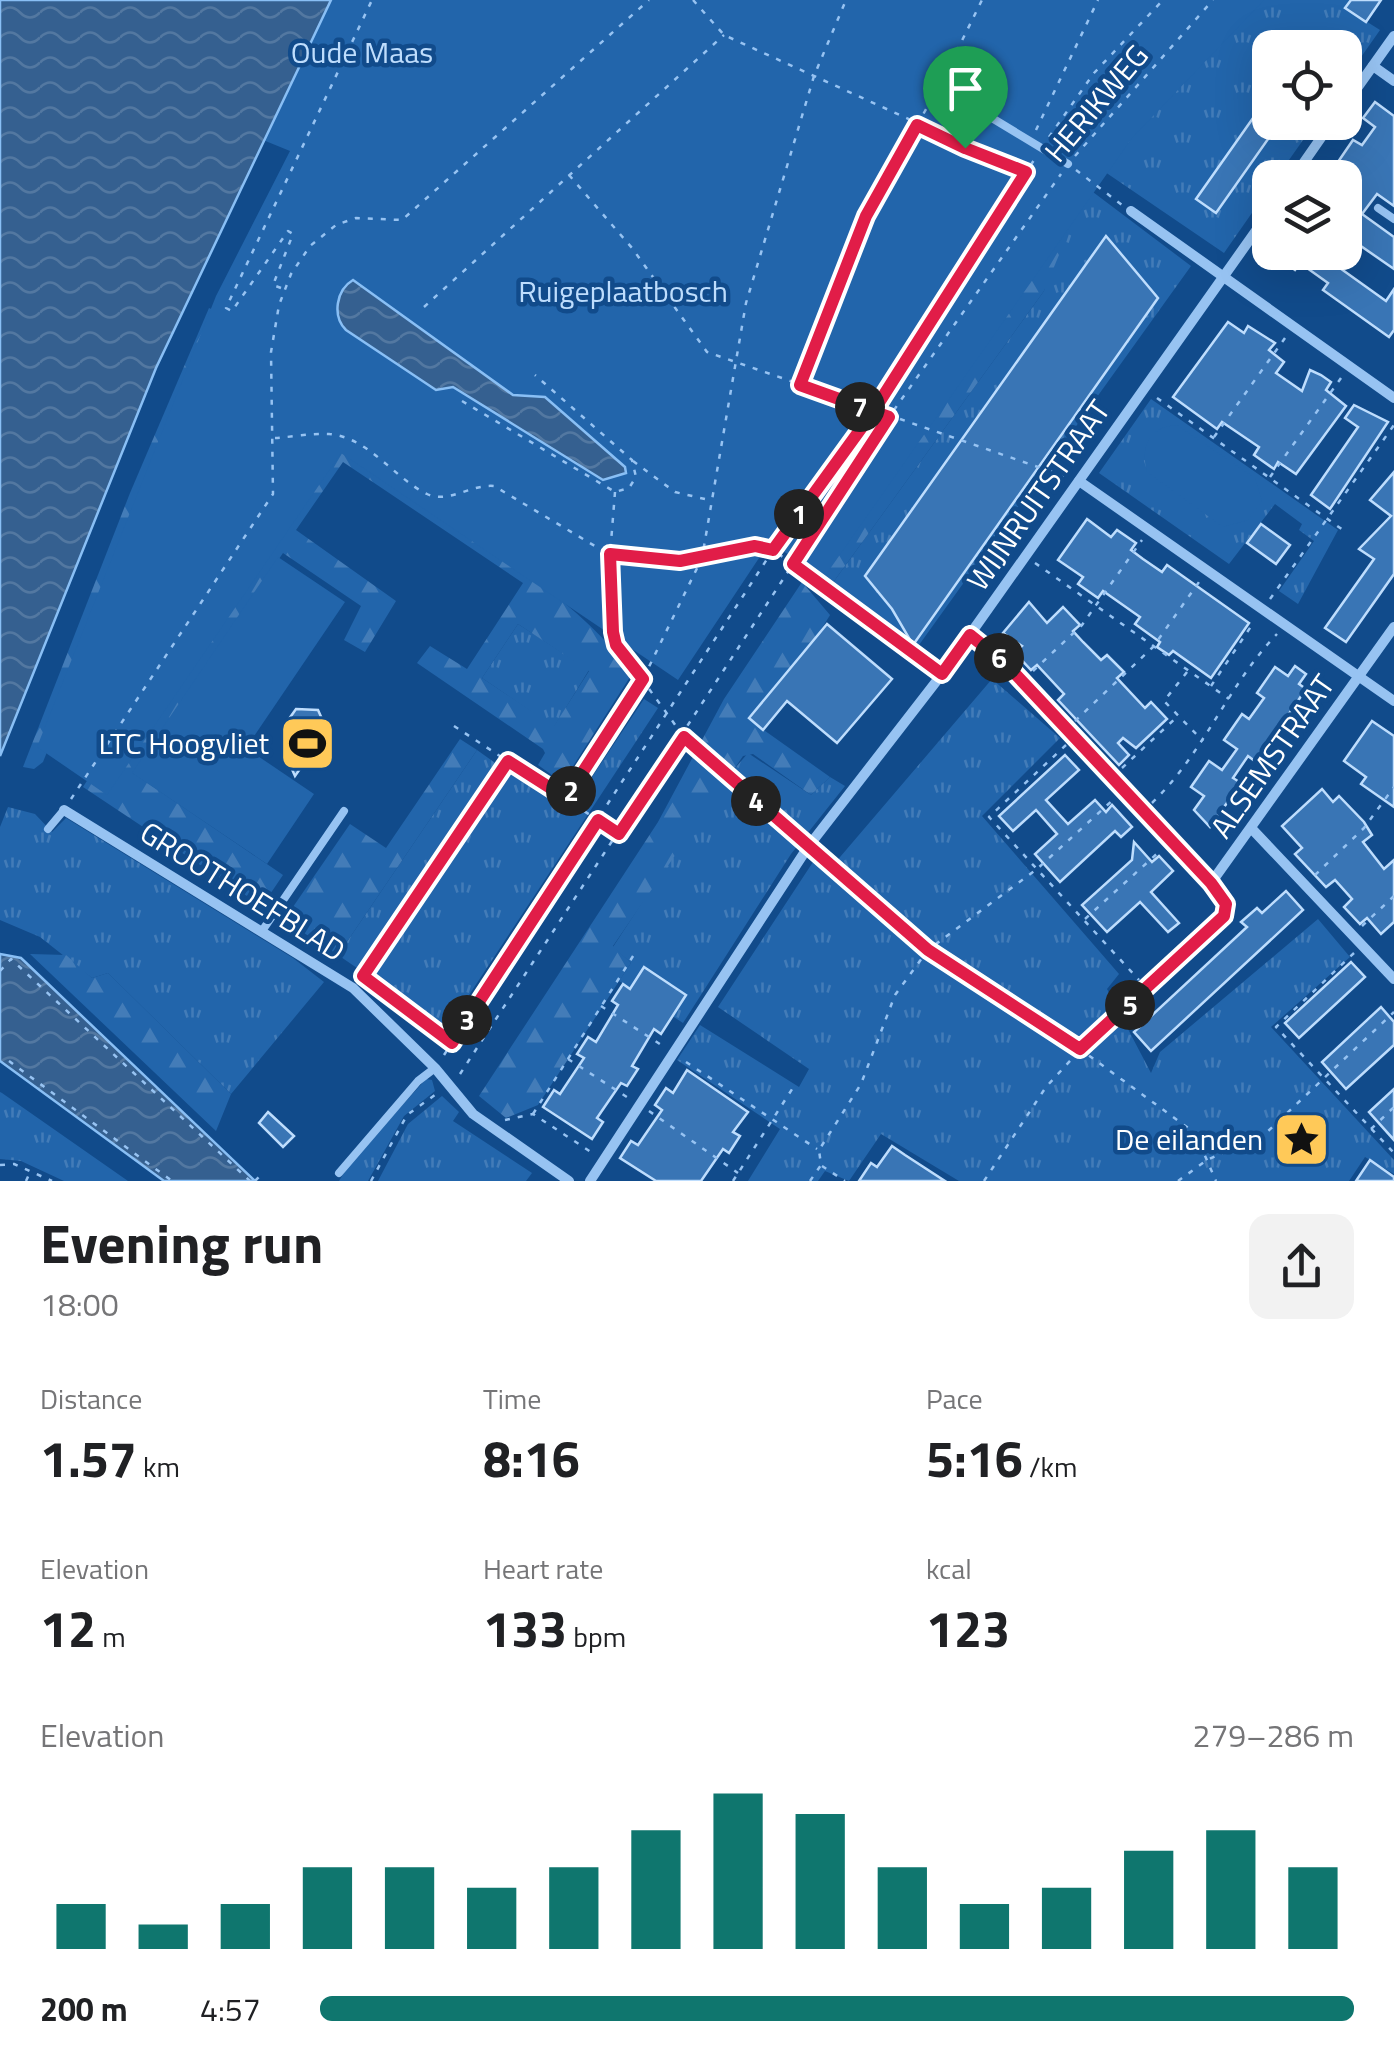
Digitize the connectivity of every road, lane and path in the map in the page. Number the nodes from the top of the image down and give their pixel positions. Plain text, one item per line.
1 (372, 0) edge
2 (649, 0) edge
3 (693, 0) edge
4 (846, 0) edge
5 (982, 0) edge
6 (1098, 0) edge
7 (1164, 0) edge
8 (1213, 0) edge
9 (724, 36) junction
10 (1394, 36) edge
11 (1372, 66) junction
12 (814, 76) junction
13 (1362, 80) edge
14 (1394, 81) edge
15 (940, 86) junction
16 (917, 125) junction
17 (1031, 140) junction
18 (1042, 147) junction
19 (1068, 164) junction
20 (1026, 172) junction
21 (569, 174) junction
22 (1378, 208) dead end
23 (1131, 212) joint
24 (1394, 220) edge
25 (1252, 236) edge
26 (1222, 278) junction
27 (284, 290) junction
28 (424, 307) dead end
29 (1293, 327) junction
30 (736, 362) junction
31 (1350, 367) junction
32 (535, 375) dead end
33 (800, 385) junction
34 (1143, 389) junction
35 (1394, 398) edge
36 (462, 401) dead end
37 (873, 412) junction
38 (889, 417) junction
39 (1394, 426) edge
40 (274, 438) junction
41 (1213, 438) junction
42 (632, 460) junction
43 (1050, 471) dead end
44 (1269, 478) junction
45 (1079, 481) junction
46 (615, 492) junction
47 (712, 501) junction
48 (1326, 518) junction
49 (1149, 530) junction
50 (1342, 530) dead end
51 (773, 550) junction
52 (610, 554) junction
53 (1026, 557) junction
54 (702, 558) junction
55 (793, 564) junction
56 (1207, 571) junction
57 (1097, 606) junction
58 (1285, 625) junction
59 (1394, 627) edge
60 (970, 635) junction
61 (1154, 648) junction
62 (1187, 671) junction
63 (942, 674) junction
64 (1360, 676) junction
65 (643, 679) junction
66 (1022, 681) junction
67 (1229, 699) junction
68 (1394, 701) edge
69 (668, 712) junction
70 (1179, 715) junction
71 (454, 726) dead end
72 (1070, 733) junction
73 (684, 737) junction
74 (1204, 742) junction
75 (508, 761) junction
76 (1112, 777) junction
77 (1394, 787) edge
78 (76, 790) dead end
79 (1124, 790) junction
80 (566, 798) junction
81 (64, 810) joint
82 (1144, 811) junction
83 (344, 812) dead end
84 (598, 820) junction
85 (48, 828) dead end
86 (1252, 829) junction
87 (619, 834) junction
88 (1172, 840) junction
89 (808, 847) junction
90 (1036, 869) junction
91 (1211, 883) junction
92 (1305, 884) junction
93 (1394, 896) edge
94 (1084, 920) junction
95 (262, 932) junction
96 (1353, 934) junction
97 (1362, 945) junction
98 (928, 950) junction
99 (634, 953) dead end
100 (0, 971) edge
101 (1394, 979) edge
102 (1147, 989) junction
103 (601, 1006) junction
104 (1394, 1012) edge
105 (1115, 1020) joint
106 (452, 1043) junction
107 (1080, 1049) junction
108 (673, 1053) junction
109 (568, 1059) junction
110 (9, 1061) dead end
111 (436, 1068) junction
112 (1324, 1079) junction
113 (796, 1083) dead end
114 (449, 1085) junction
115 (640, 1105) junction
116 (1394, 1107) edge
117 (533, 1114) junction
118 (772, 1120) junction
119 (487, 1124) junction
120 (1371, 1129) junction
121 (818, 1150) junction
122 (1394, 1153) edge
123 (604, 1160) junction
124 (1207, 1160) junction
125 (0, 1165) edge
126 (821, 1165) junction
127 (31, 1170) junction
128 (264, 1172) dead end
129 (339, 1172) dead end
130 (738, 1172) junction
131 (562, 1179) edge
132 (26, 1181) edge
133 (52, 1181) edge
134 (172, 1181) edge
135 (252, 1181) edge
136 (371, 1181) edge
137 (590, 1181) edge
138 (733, 1181) edge
139 (810, 1181) edge
140 (845, 1181) edge
141 (984, 1181) edge
142 (1178, 1181) edge
143 (1216, 1181) edge

1 - 27 path
2 - 27 path
3 - 9 path
4 - 12 path
5 - 15 path
6 - 17 path
7 - 18 path
8 - 19 path, HERIKWEG
9 - 12 path
9 - 21 path
10 - 11 street
11 - 13 street
11 - 14 street
12 - 16 path
12 - 30 path
15 - 16 path
15 - 17 lane
16 - 20 path
16 - 33 path
17 - 18 lane
18 - 19 lane
18 - 20 path
19 - 23 path
19 - 38 path, HERIKWEG
20 - 37 path
21 - 28 path
21 - 30 path
22 - 24 lane
23 - 26 street
25 - 26 street, WIJNRUITSTRAAT
26 - 29 street
26 - 34 street, WIJNRUITSTRAAT
27 - 40 path
29 - 31 street
29 - 41 path
30 - 33 path
30 - 47 path
31 - 35 street
31 - 44 path
32 - 42 path
33 - 37 path
34 - 41 path
34 - 45 street, WIJNRUITSTRAAT
36 - 46 path
37 - 38 path
37 - 51 path
38 - 43 path
38 - 55 path, HERIKWEG
39 - 48 path
40 - 52 path
40 - 78 path
41 - 44 path
42 - 46 path
42 - 47 path
44 - 48 path
45 - 49 street
45 - 53 street, WIJNRUITSTRAAT
46 - 52 path
47 - 54 path
48 - 50 path
49 - 56 street
49 - 57 path
51 - 54 path
51 - 55 path
51 - 69 path
52 - 54 path
52 - 65 path
53 - 57 path
53 - 60 street, WIJNRUITSTRAAT
54 - 65 path
55 - 63 path
55 - 73 path, HERIKWEG
56 - 58 street
56 - 61 path
57 - 61 path
57 - 66 path
58 - 64 street
58 - 67 path
59 - 64 street, ALSEMSTRAAT
60 - 63 street, WIJNRUITSTRAAT
60 - 66 street
61 - 62 path
61 - 72 path
62 - 67 path
62 - 70 path
63 - 89 street, WIJNRUITSTRAAT
64 - 68 street
64 - 86 street, ALSEMSTRAAT
65 - 69 path
65 - 80 path
66 - 72 street
67 - 74 path
69 - 73 path
69 - 84 path
70 - 74 path
70 - 76 path
71 - 75 path
72 - 76 street
72 - 90 path
73 - 87 path, HERIKWEG
73 - 89 path
74 - 82 path
75 - 80 path
75 - 106 path, GROOTHOEFBLAD
76 - 79 street
77 - 92 path
79 - 82 street
79 - 90 path
80 - 84 path
81 - 85 lane, GROOTHOEFBLAD
81 - 95 street, GROOTHOEFBLAD
82 - 88 street
83 - 95 lane
84 - 87 path
84 - 106 path
86 - 91 street, ALSEMSTRAAT
86 - 92 street
87 - 114 path, HERIKWEG
88 - 91 street
88 - 94 path
89 - 98 path
89 - 108 street, WIJNRUITSTRAAT
90 - 94 path
90 - 98 path
91 - 102 street, ALSEMSTRAAT
92 - 96 street
93 - 96 path
94 - 102 path
95 - 111 street, GROOTHOEFBLAD
96 - 97 street
97 - 101 street
97 - 112 path
98 - 107 path
98 - 121 path
99 - 103 path
100 - 135 path
102 - 105 street, ALSEMSTRAAT
103 - 108 path
103 - 109 path
104 - 112 path
105 - 107 path
106 - 111 path
107 - 124 path
107 - 141 path
108 - 115 street, WIJNRUITSTRAAT
108 - 118 path
109 - 115 path
109 - 117 path
110 - 134 path
111 - 114 street, GROOTHOEFBLAD
111 - 129 lane
112 - 120 path
112 - 124 path
113 - 118 path
114 - 119 street, GROOTHOEFBLAD
114 - 136 path, HERIKWEG
115 - 123 street, WIJNRUITSTRAAT
115 - 130 path
116 - 120 path
117 - 119 path
117 - 123 path
118 - 121 path
118 - 130 path
119 - 131 street, GROOTHOEFBLAD
120 - 122 path
121 - 126 path
123 - 137 street, WIJNRUITSTRAAT
124 - 142 path
124 - 143 path
125 - 127 path
126 - 139 path
126 - 140 path
127 - 132 path
127 - 133 path
128 - 135 path
130 - 138 path

